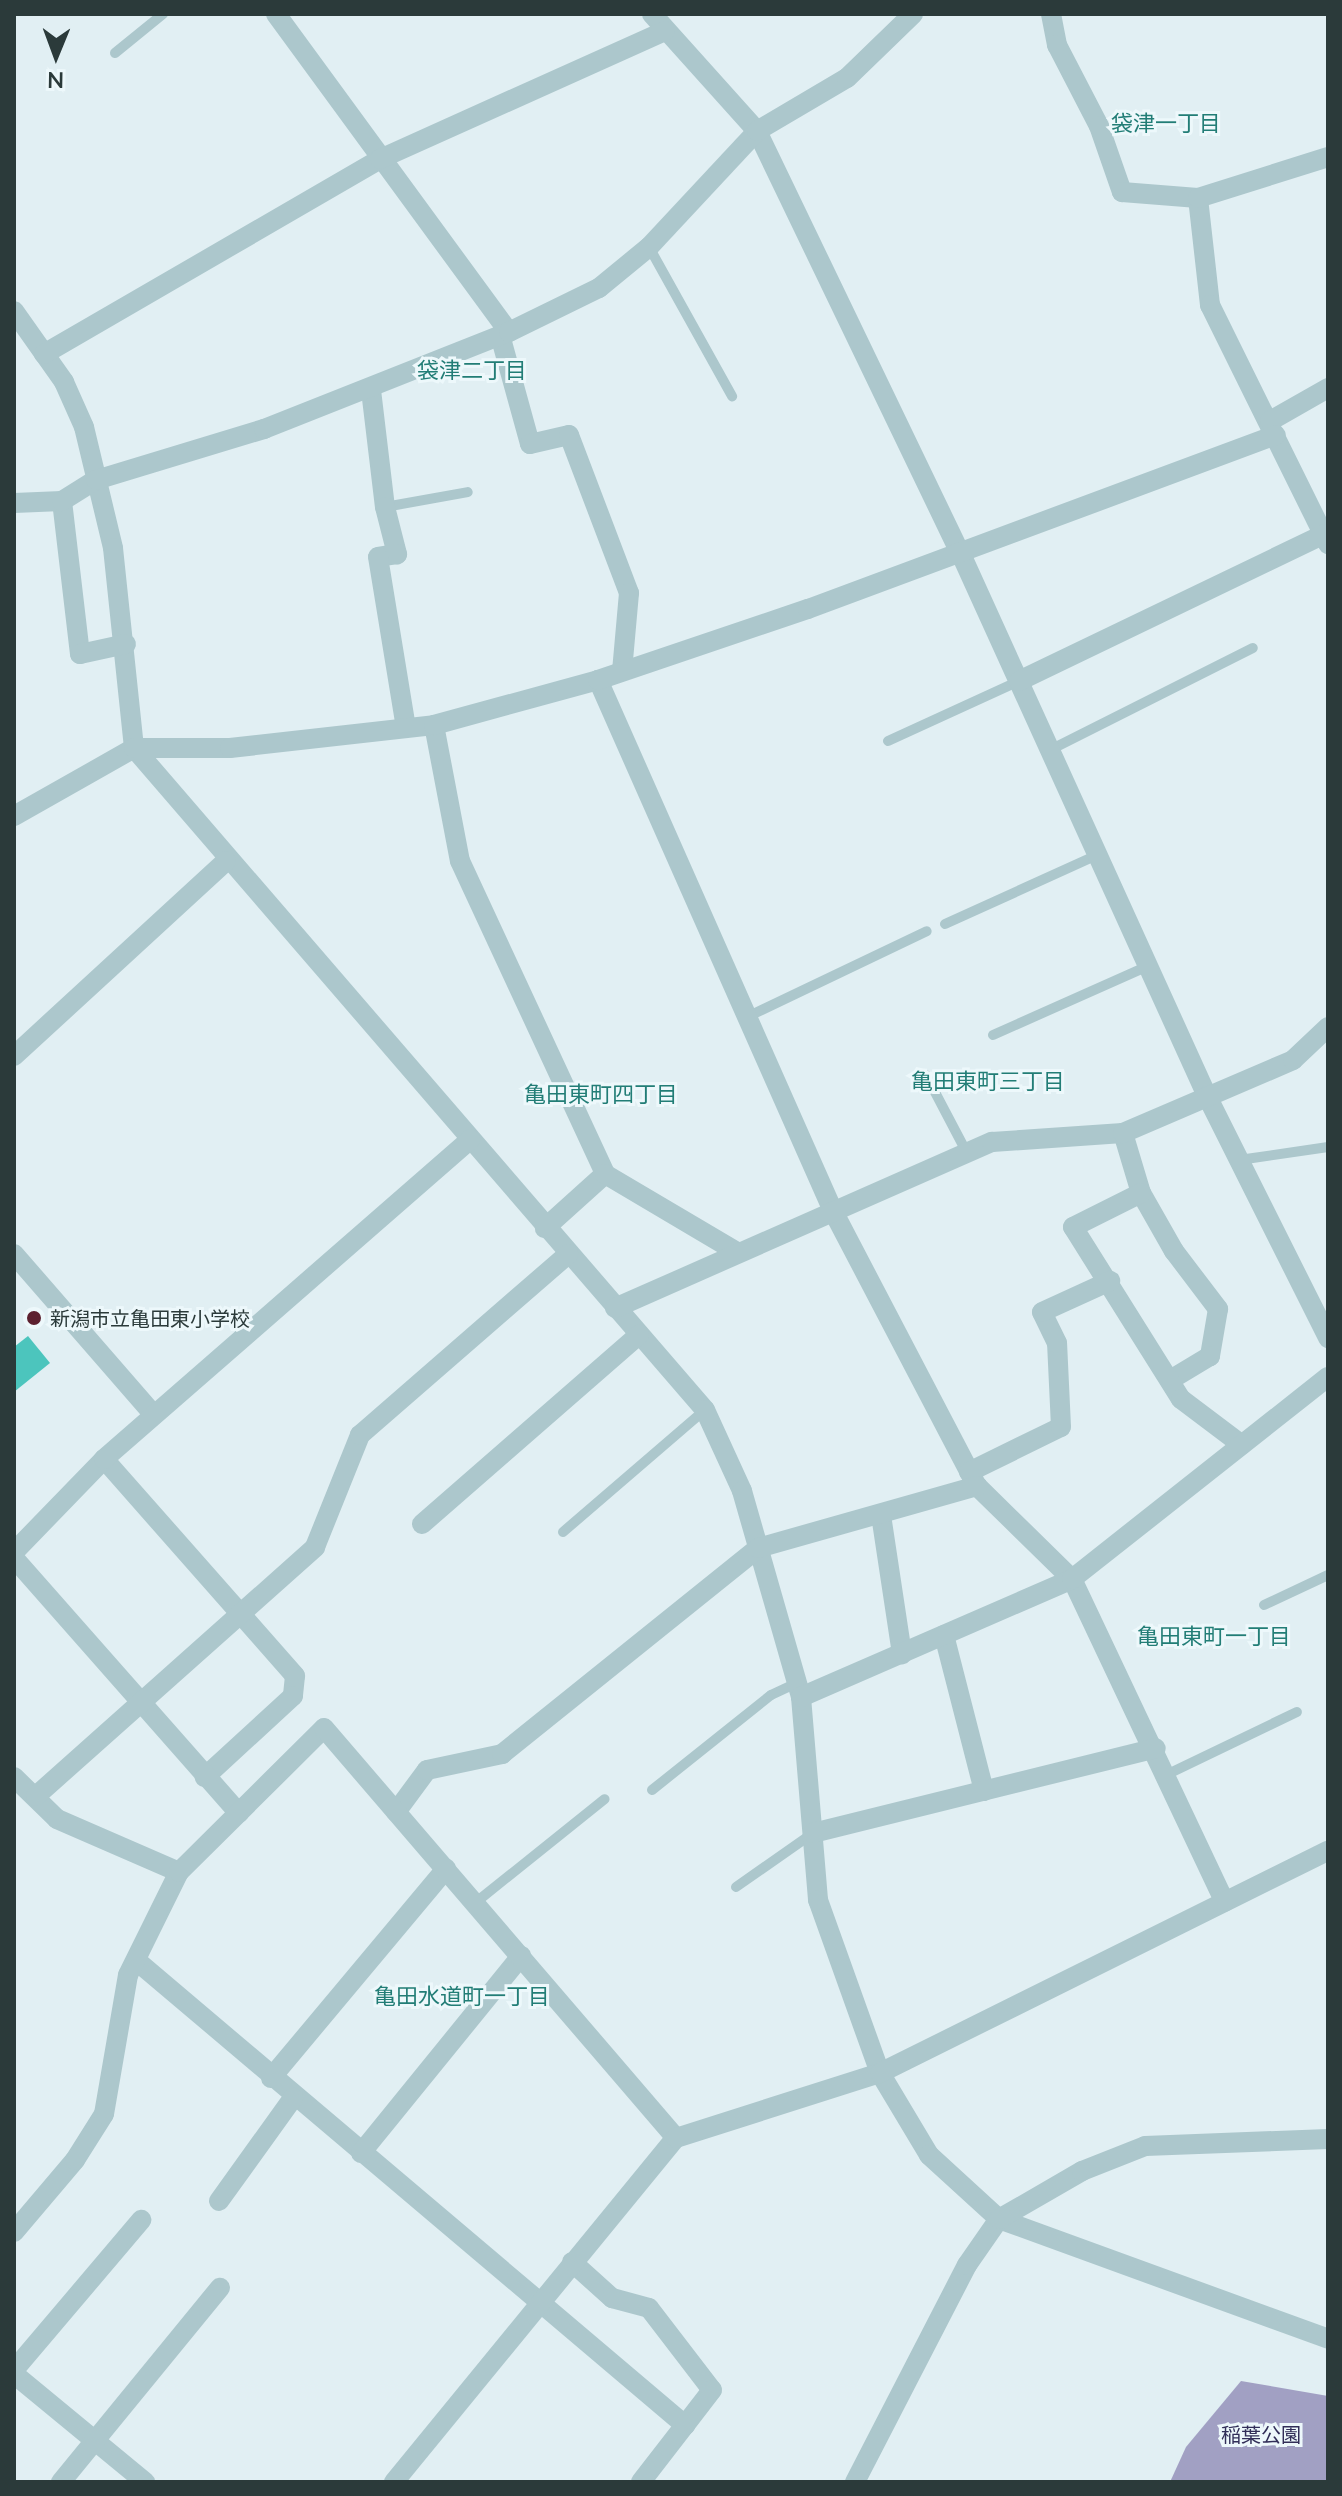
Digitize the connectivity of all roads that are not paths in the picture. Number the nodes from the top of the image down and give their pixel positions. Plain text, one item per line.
1 (163, 14) edge
2 (276, 14) edge
3 (652, 14) edge
4 (913, 14) edge
5 (1051, 14) edge
6 (665, 31) junction
7 (115, 53) dead end
8 (757, 131) junction
9 (1328, 157) edge
10 (380, 159) junction
11 (1198, 198) junction
12 (649, 247) junction
13 (14, 311) edge
14 (504, 334) junction
15 (44, 354) junction
16 (1328, 388) edge
17 (371, 390) junction
18 (732, 396) dead end
19 (1273, 428) junction
20 (96, 480) junction
21 (468, 492) dead end
22 (62, 501) junction
23 (14, 503) edge
24 (385, 507) junction
25 (1327, 537) edge
26 (960, 552) junction
27 (126, 644) junction
28 (1253, 648) dead end
29 (622, 671) junction
30 (598, 680) junction
31 (1019, 681) junction
32 (434, 725) junction
33 (406, 728) junction
34 (888, 741) dead end
35 (134, 748) junction
36 (1050, 750) junction
37 (14, 816) edge
38 (1097, 855) junction
39 (226, 861) junction
40 (945, 924) dead end
41 (927, 931) dead end
42 (1148, 966) junction
43 (747, 1017) junction
44 (1328, 1027) edge
45 (993, 1035) dead end
46 (14, 1056) edge
47 (926, 1075) dead end
48 (1207, 1096) junction
49 (1123, 1133) junction
50 (470, 1140) junction
51 (1328, 1147) edge
52 (967, 1153) junction
53 (1239, 1160) junction
54 (605, 1174) junction
55 (1141, 1193) junction
56 (833, 1211) junction
57 (545, 1228) junction
58 (737, 1252) junction
59 (14, 1254) edge
60 (568, 1254) junction
61 (1110, 1281) junction
62 (615, 1308) junction
63 (639, 1335) junction
64 (1328, 1338) edge
65 (1328, 1377) edge
66 (1170, 1380) junction
67 (705, 1410) junction
68 (154, 1415) junction
69 (1242, 1445) junction
70 (104, 1459) junction
71 (973, 1479) junction
72 (881, 1515) junction
73 (422, 1524) dead end
74 (563, 1532) dead end
75 (758, 1548) junction
76 (14, 1555) edge
77 (1328, 1575) edge
78 (1072, 1579) junction
79 (1264, 1605) dead end
80 (239, 1615) junction
81 (944, 1635) junction
82 (902, 1654) junction
83 (799, 1690) junction
84 (139, 1704) junction
85 (1297, 1712) dead end
86 (1156, 1748) junction
87 (1168, 1774) junction
88 (14, 1777) edge
89 (205, 1777) junction
90 (652, 1790) dead end
91 (984, 1791) junction
92 (36, 1796) junction
93 (605, 1799) dead end
94 (396, 1812) junction
95 (239, 1813) junction
96 (813, 1833) junction
97 (1328, 1851) edge
98 (446, 1869) junction
99 (179, 1872) junction
100 (736, 1887) dead end
101 (1225, 1902) junction
102 (475, 1903) junction
103 (521, 1956) junction
104 (138, 1962) junction
105 (880, 2073) junction
106 (271, 2078) junction
107 (293, 2098) junction
108 (676, 2138) junction
109 (1328, 2139) edge
110 (361, 2153) junction
111 (219, 2201) dead end
112 (999, 2219) junction
113 (141, 2220) dead end
114 (14, 2232) edge
115 (572, 2262) junction
116 (220, 2288) dead end
117 (541, 2299) junction
118 (1327, 2334) edge
119 (14, 2372) edge
120 (685, 2425) junction
121 (93, 2439) junction
122 (61, 2482) edge
123 (145, 2482) edge
124 (394, 2482) edge
125 (641, 2482) edge
126 (855, 2482) edge

1 - 7 lane
2 - 10 street
3 - 6 street
4 - 8 street
5 - 11 street
6 - 8 street
6 - 10 street
8 - 12 street
8 - 26 street
9 - 11 street
10 - 14 street
10 - 15 street
11 - 19 street
12 - 14 street
12 - 18 lane
13 - 15 street
14 - 17 street
14 - 29 street
15 - 20 street
16 - 19 street
17 - 20 street
17 - 24 street
19 - 25 street
19 - 26 street
20 - 22 street
20 - 27 street
21 - 24 lane
22 - 23 street
22 - 27 street
24 - 33 street
25 - 31 street
26 - 29 street
26 - 31 street
27 - 35 street
28 - 36 lane
29 - 30 street
30 - 32 street
30 - 43 street
31 - 34 lane
31 - 36 street
32 - 33 street
32 - 54 street
33 - 35 street
35 - 37 street
35 - 39 street
36 - 38 street
38 - 40 lane
38 - 42 street
39 - 46 street
39 - 50 street
41 - 43 lane
42 - 45 lane
42 - 48 street
43 - 56 street
44 - 48 street
47 - 52 lane
48 - 49 street
48 - 53 street
49 - 52 street
49 - 55 street
50 - 57 street
50 - 68 street
51 - 53 lane
52 - 56 street
53 - 64 street
54 - 57 street
54 - 58 street
55 - 61 street
55 - 66 street
56 - 58 street
56 - 71 street
57 - 60 street
58 - 62 street
59 - 68 street
60 - 62 street
60 - 80 street
61 - 66 street
61 - 71 street
62 - 63 street
63 - 67 street
63 - 73 street
65 - 69 street
66 - 69 street
67 - 74 lane
67 - 75 street
68 - 70 street
69 - 78 street
70 - 76 street
70 - 80 street
71 - 72 street
71 - 78 street
72 - 75 street
72 - 82 street
75 - 83 street
75 - 94 street
76 - 84 street
77 - 79 lane
78 - 81 street
78 - 86 street
80 - 84 street
80 - 89 street
81 - 82 street
81 - 91 street
82 - 83 street
83 - 90 lane
83 - 96 street
84 - 89 street
84 - 92 street
85 - 87 lane
86 - 87 street
86 - 91 street
87 - 101 street
88 - 92 street
89 - 95 street
91 - 96 street
92 - 99 street
93 - 102 lane
94 - 95 street
94 - 98 street
95 - 99 street
96 - 100 lane
96 - 105 street
97 - 101 street
98 - 102 street
98 - 106 street
99 - 104 street
101 - 105 street
102 - 103 street
103 - 108 street
103 - 110 street
104 - 106 street
104 - 114 street
105 - 108 street
105 - 112 street
106 - 107 street
107 - 110 street
107 - 111 street
108 - 115 street
109 - 112 street
110 - 117 street
112 - 118 street
112 - 126 street
113 - 119 street
115 - 117 street
115 - 120 street
116 - 121 street
117 - 120 street
117 - 124 street
119 - 121 street
120 - 125 street
121 - 122 street
121 - 123 street

